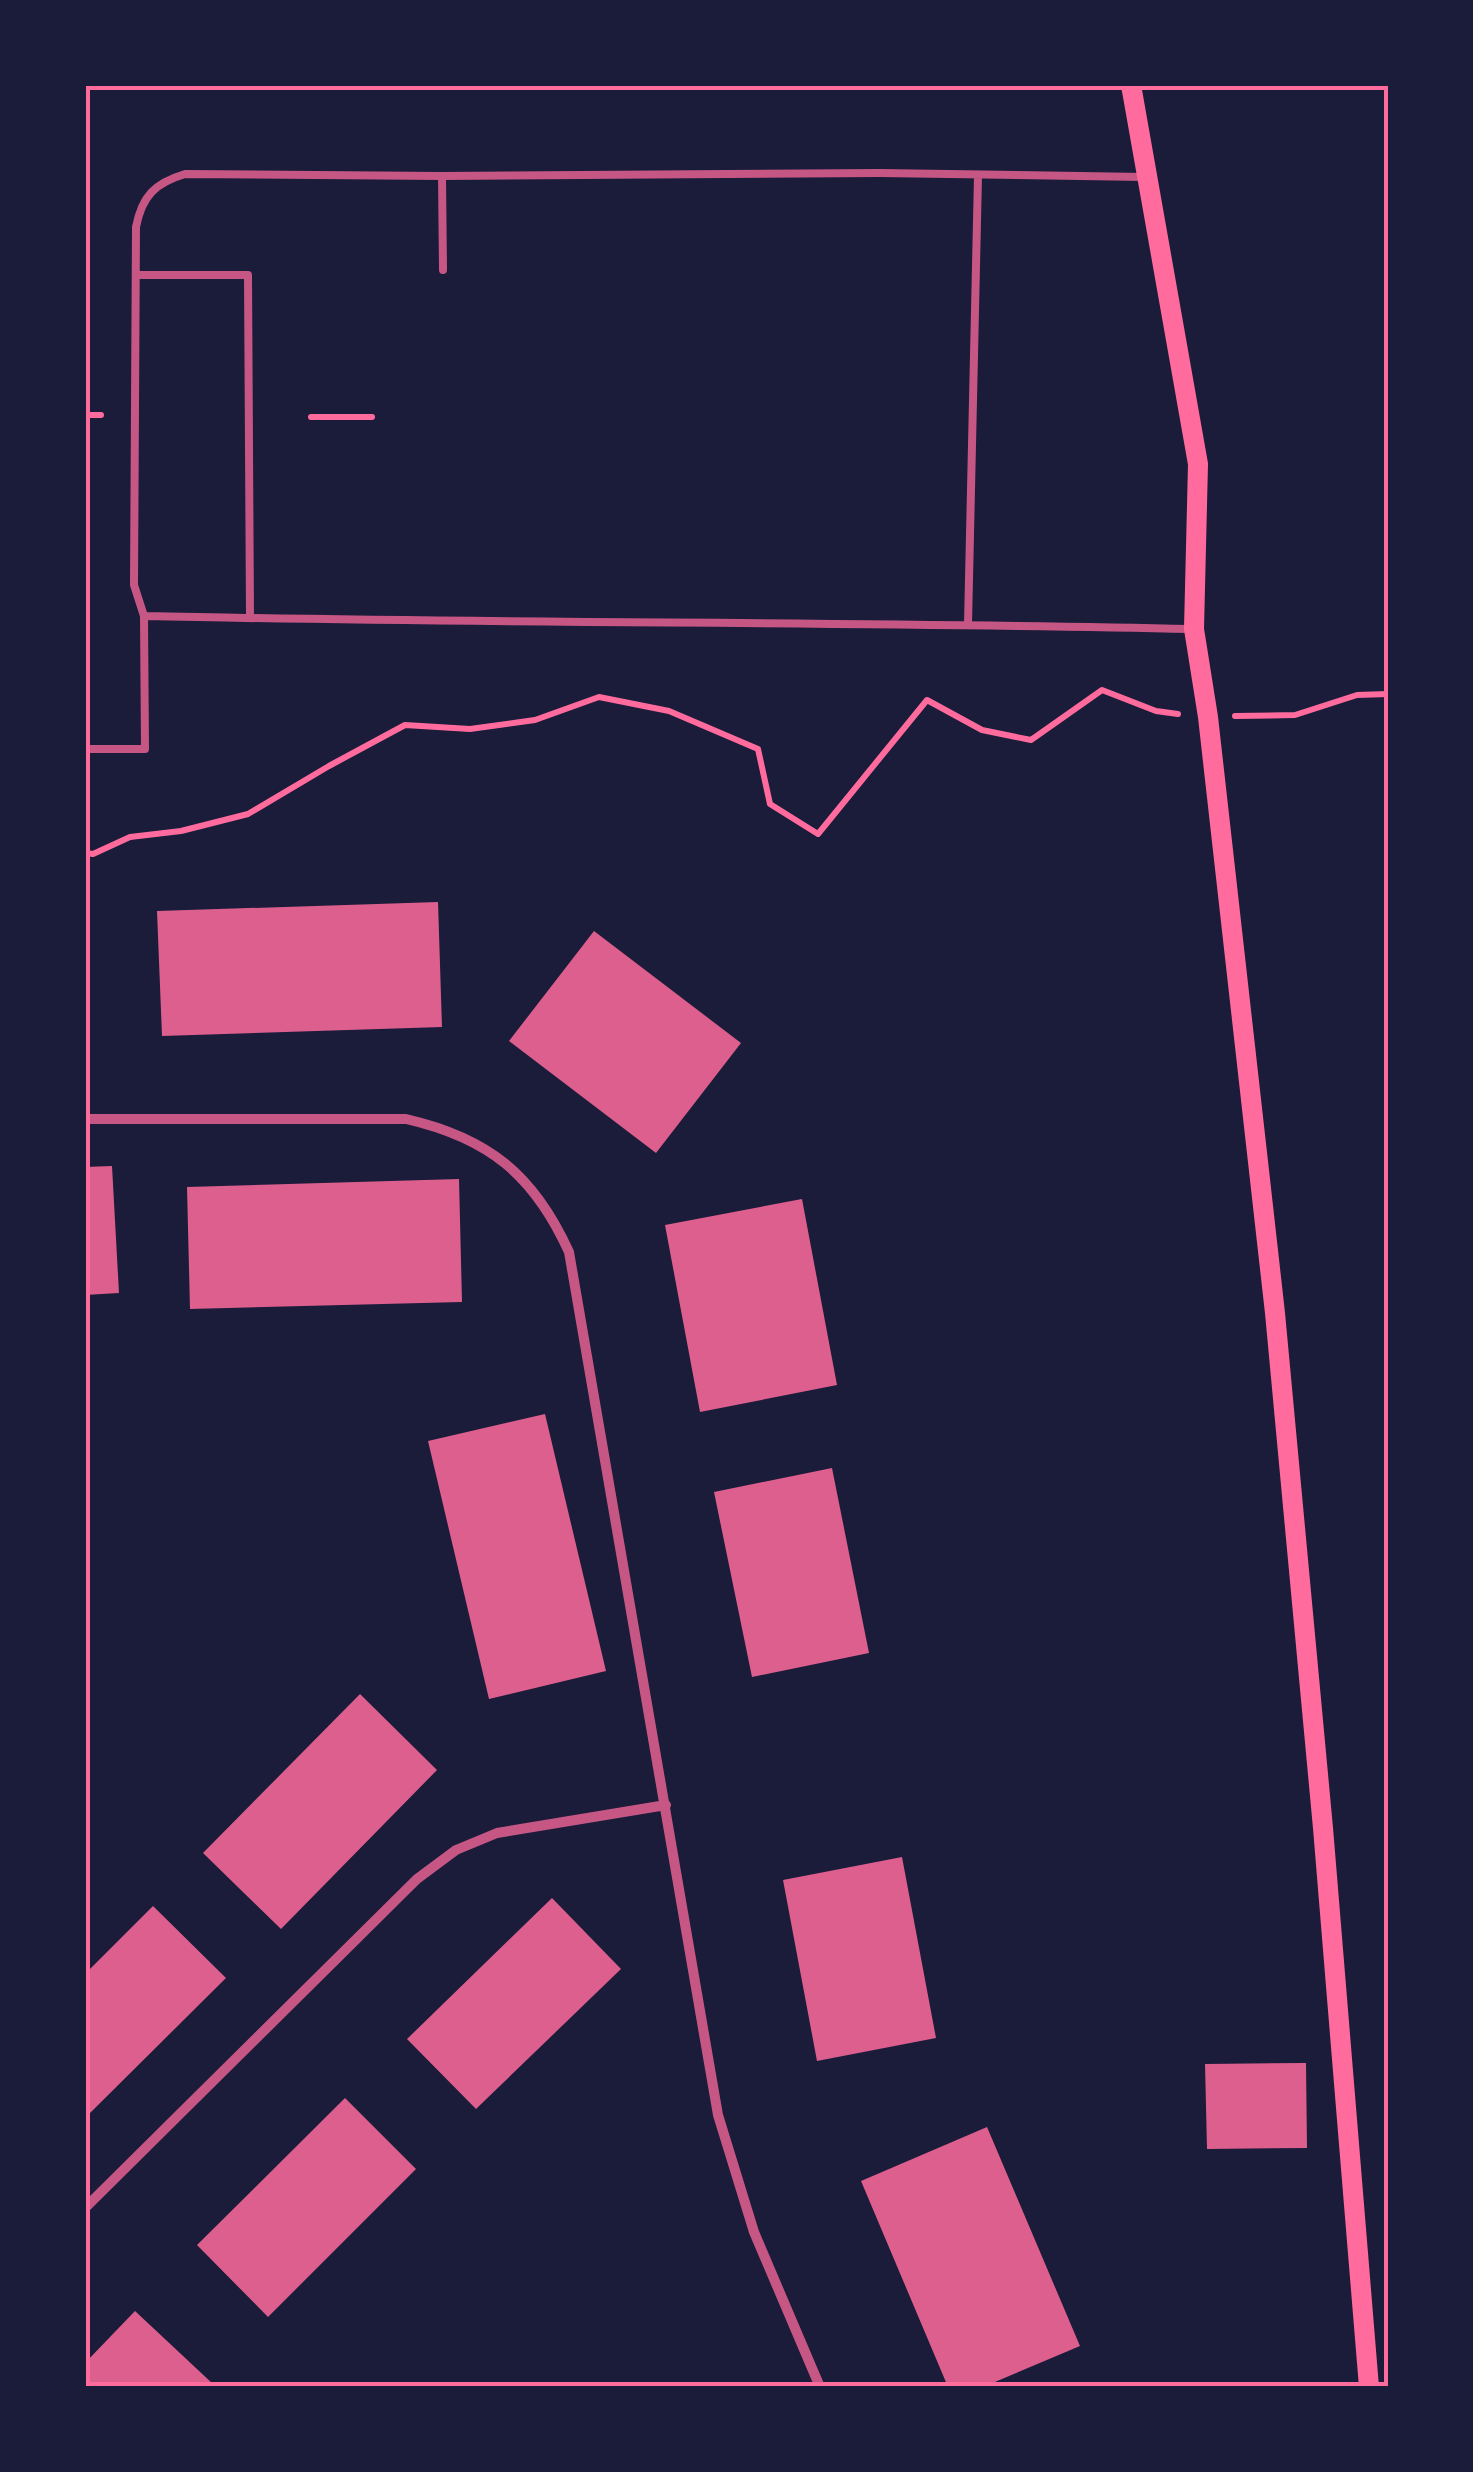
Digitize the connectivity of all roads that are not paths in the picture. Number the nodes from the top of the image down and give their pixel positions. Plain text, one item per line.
1 (1131, 85) edge
2 (442, 176) junction
3 (978, 176) junction
4 (1148, 177) junction
5 (443, 270) dead end
6 (138, 275) junction
7 (144, 616) junction
8 (250, 618) junction
9 (968, 624) junction
10 (1194, 629) junction
11 (85, 749) edge
12 (85, 1118) edge
13 (666, 1805) junction
14 (85, 2208) edge
15 (820, 2387) edge
16 (1368, 2387) edge

1 - 4 main road
2 - 3 lane
2 - 5 lane
2 - 6 lane
3 - 4 lane
3 - 9 lane
4 - 10 main road
6 - 7 lane
6 - 8 lane
7 - 8 lane
7 - 11 lane
8 - 9 lane
9 - 10 lane
10 - 16 main road
12 - 13 street
13 - 14 street
13 - 15 street

